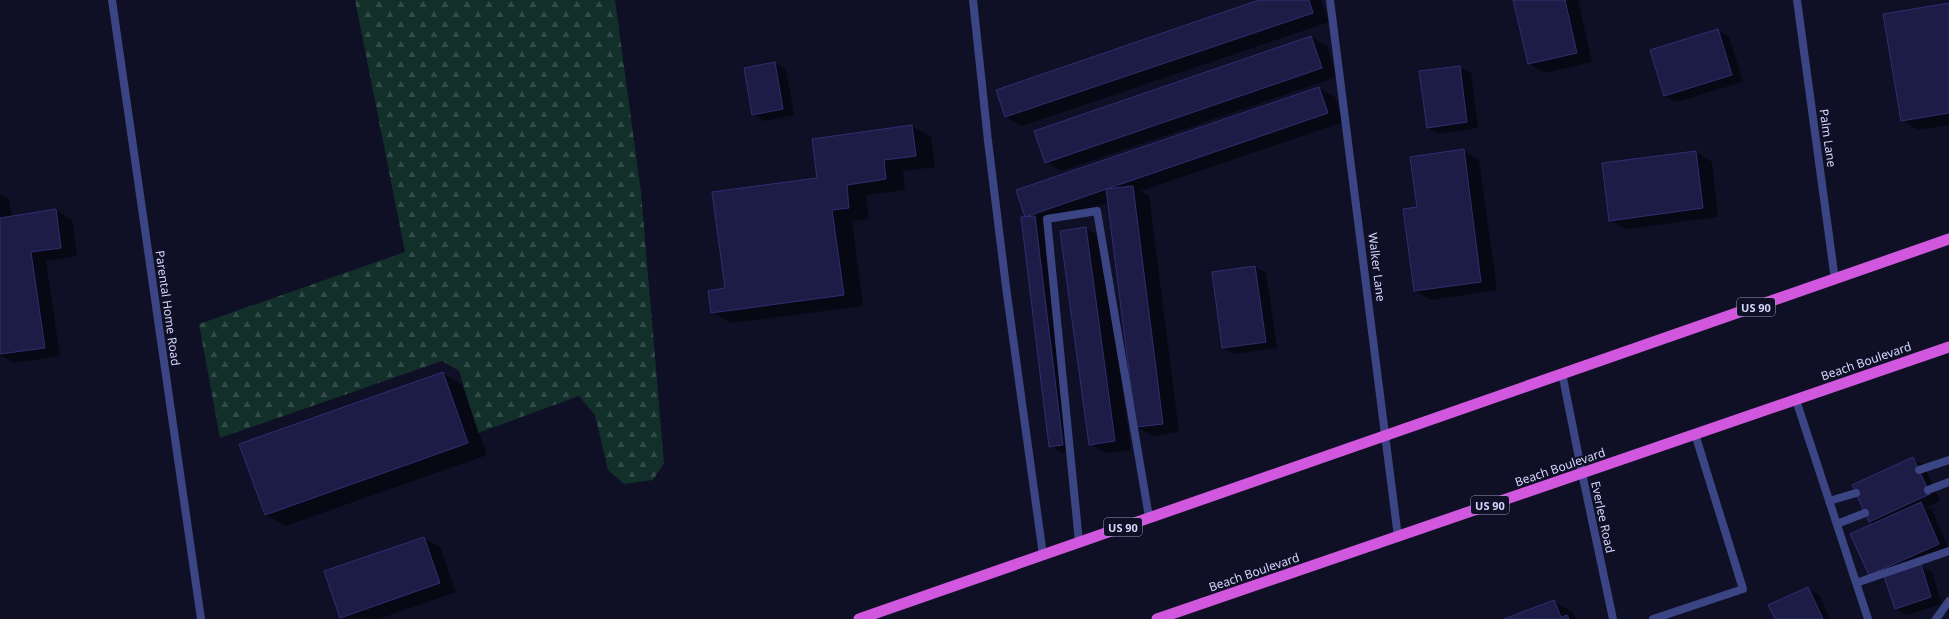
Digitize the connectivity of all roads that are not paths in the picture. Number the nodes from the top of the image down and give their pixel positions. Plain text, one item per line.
1 (112, 0) edge
2 (973, 0) edge
3 (1330, 0) edge
4 (1797, 0) edge
5 (1949, 239) edge
6 (1835, 280) junction
7 (1949, 346) edge
8 (1562, 373) junction
9 (1796, 400) junction
10 (1695, 434) junction
11 (1386, 435) junction
12 (1949, 460) edge
13 (1919, 470) dead end
14 (1582, 473) junction
15 (1949, 482) edge
16 (1928, 490) dead end
17 (1856, 493) dead end
18 (1829, 501) junction
19 (1865, 513) dead end
20 (1149, 517) junction
21 (1837, 524) junction
22 (1398, 537) junction
23 (1079, 542) junction
24 (1949, 550) edge
25 (1043, 555) junction
26 (1856, 583) junction
27 (1949, 601) edge
28 (1161, 618) edge
29 (201, 619) edge
30 (859, 619) edge
31 (1613, 619) edge
32 (1654, 619) edge
33 (1868, 619) edge
34 (1936, 619) edge

1 - 29 street, Parental Home Road
2 - 25 street
3 - 11 street, Walker Lane
4 - 6 street, Palm Lane
5 - 6 highway, US 90
6 - 8 highway, US 90
7 - 9 highway, Beach Boulevard / US 90
8 - 11 highway, US 90
8 - 14 street, Everlee Road
9 - 10 highway, Beach Boulevard / US 90
9 - 18 street
10 - 14 highway, Beach Boulevard / US 90
10 - 32 street
11 - 20 highway, US 90
11 - 22 street, Walker Lane
12 - 13 street
14 - 22 highway, Beach Boulevard / US 90
14 - 31 street, Everlee Road
15 - 16 street
17 - 18 street
18 - 21 street
19 - 21 street
20 - 23 highway, US 90
20 - 23 street
21 - 26 street
22 - 28 highway, Beach Boulevard / US 90
23 - 25 highway, US 90
24 - 26 street
25 - 30 highway, US 90
26 - 33 street
27 - 34 street

